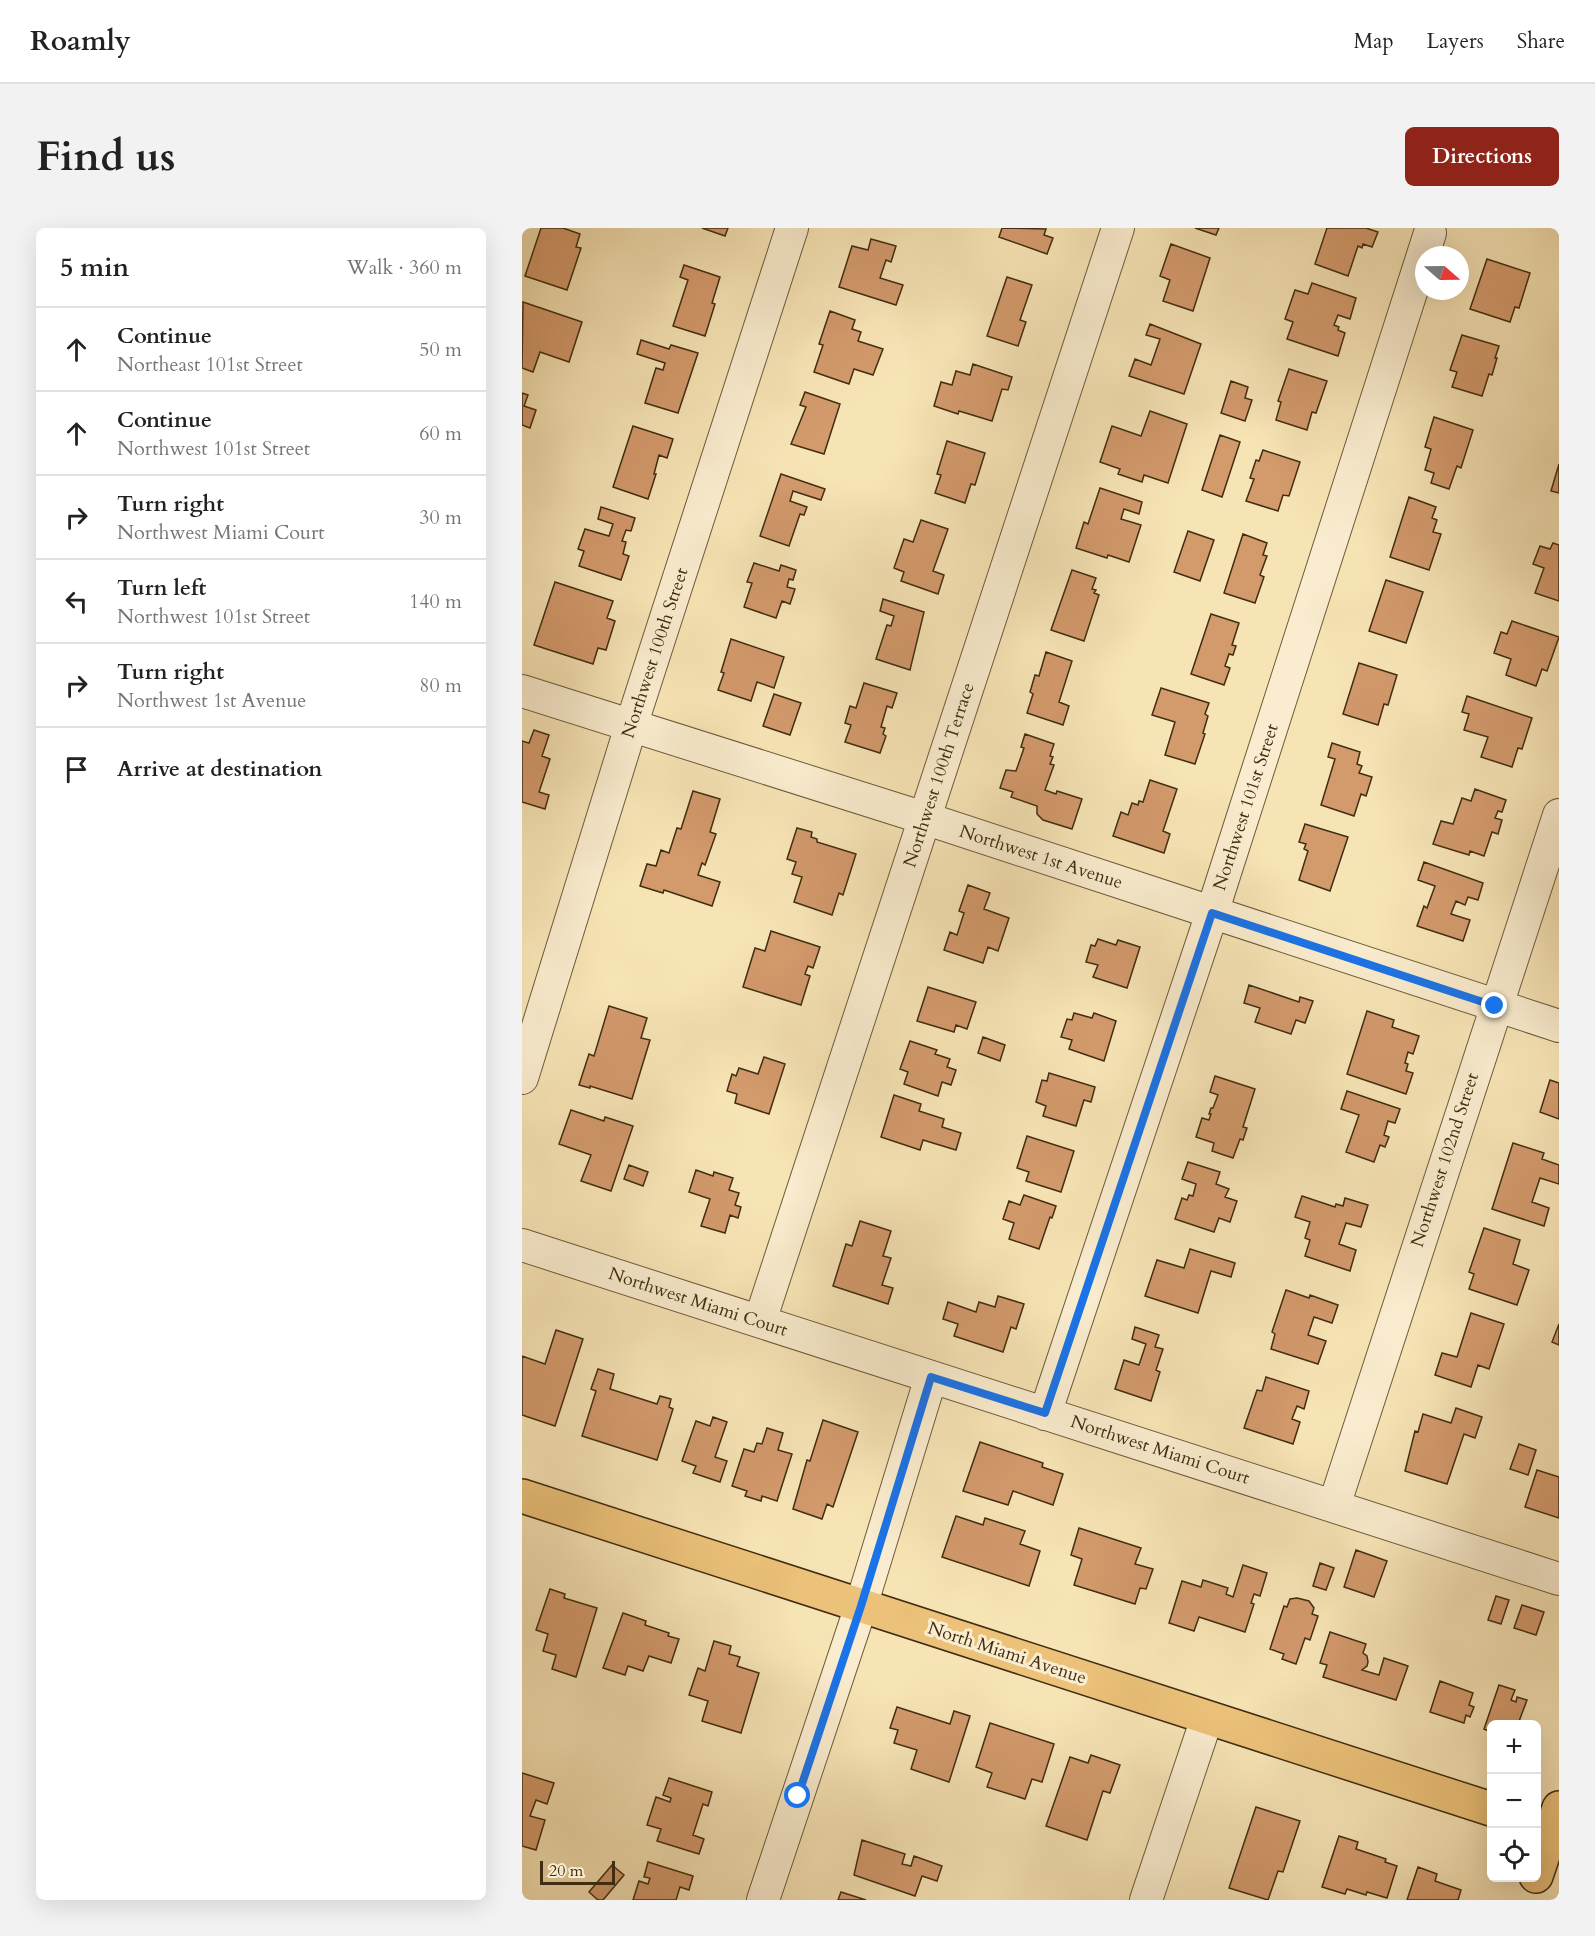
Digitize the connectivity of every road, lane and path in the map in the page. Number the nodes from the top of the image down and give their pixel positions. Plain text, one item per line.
1 (792, 228) edge
2 (1118, 228) edge
3 (1430, 233) dead end
4 (522, 691) edge
5 (631, 726) junction
6 (1559, 815) edge
7 (924, 818) junction
8 (1212, 913) junction
9 (1495, 1006) junction
10 (1559, 1026) edge
11 (522, 1078) edge
12 (522, 1245) edge
13 (760, 1322) junction
14 (931, 1377) junction
15 (1045, 1413) junction
16 (522, 1496) edge
17 (1334, 1506) junction
18 (1559, 1579) edge
19 (861, 1606) junction
20 (1207, 1718) junction
21 (1487, 1808) edge
22 (1552, 1822) edge
23 (1541, 1860) edge
24 (1534, 1882) edge
25 (763, 1900) edge
26 (1146, 1900) edge
27 (1529, 1900) edge

1 - 5 street, Northwest 100th Street
2 - 7 street, Northwest 100th Terrace
3 - 8 street, Northwest 101st Street
4 - 5 street, Northwest 1st Avenue
5 - 7 street, Northwest 1st Avenue
5 - 11 street, Northwest 100th Street
6 - 9 street, Northwest 102nd Street
7 - 8 street, Northwest 1st Avenue
7 - 13 street, Northwest 100th Terrace
8 - 9 street, Northwest 1st Avenue
8 - 15 street, Northwest 101st Street
9 - 10 street, Northwest 1st Avenue
9 - 17 street, Northwest 102nd Street
12 - 13 street, Northwest Miami Court
13 - 14 street, Northwest Miami Court
14 - 15 street, Northwest Miami Court
14 - 19 street
15 - 17 street, Northwest Miami Court
16 - 19 main road, North Miami Avenue
17 - 18 street, Northwest Miami Court
19 - 20 main road, North Miami Avenue
19 - 25 street
20 - 21 main road, North Miami Avenue
20 - 26 street
22 - 23 main road
24 - 27 main road

